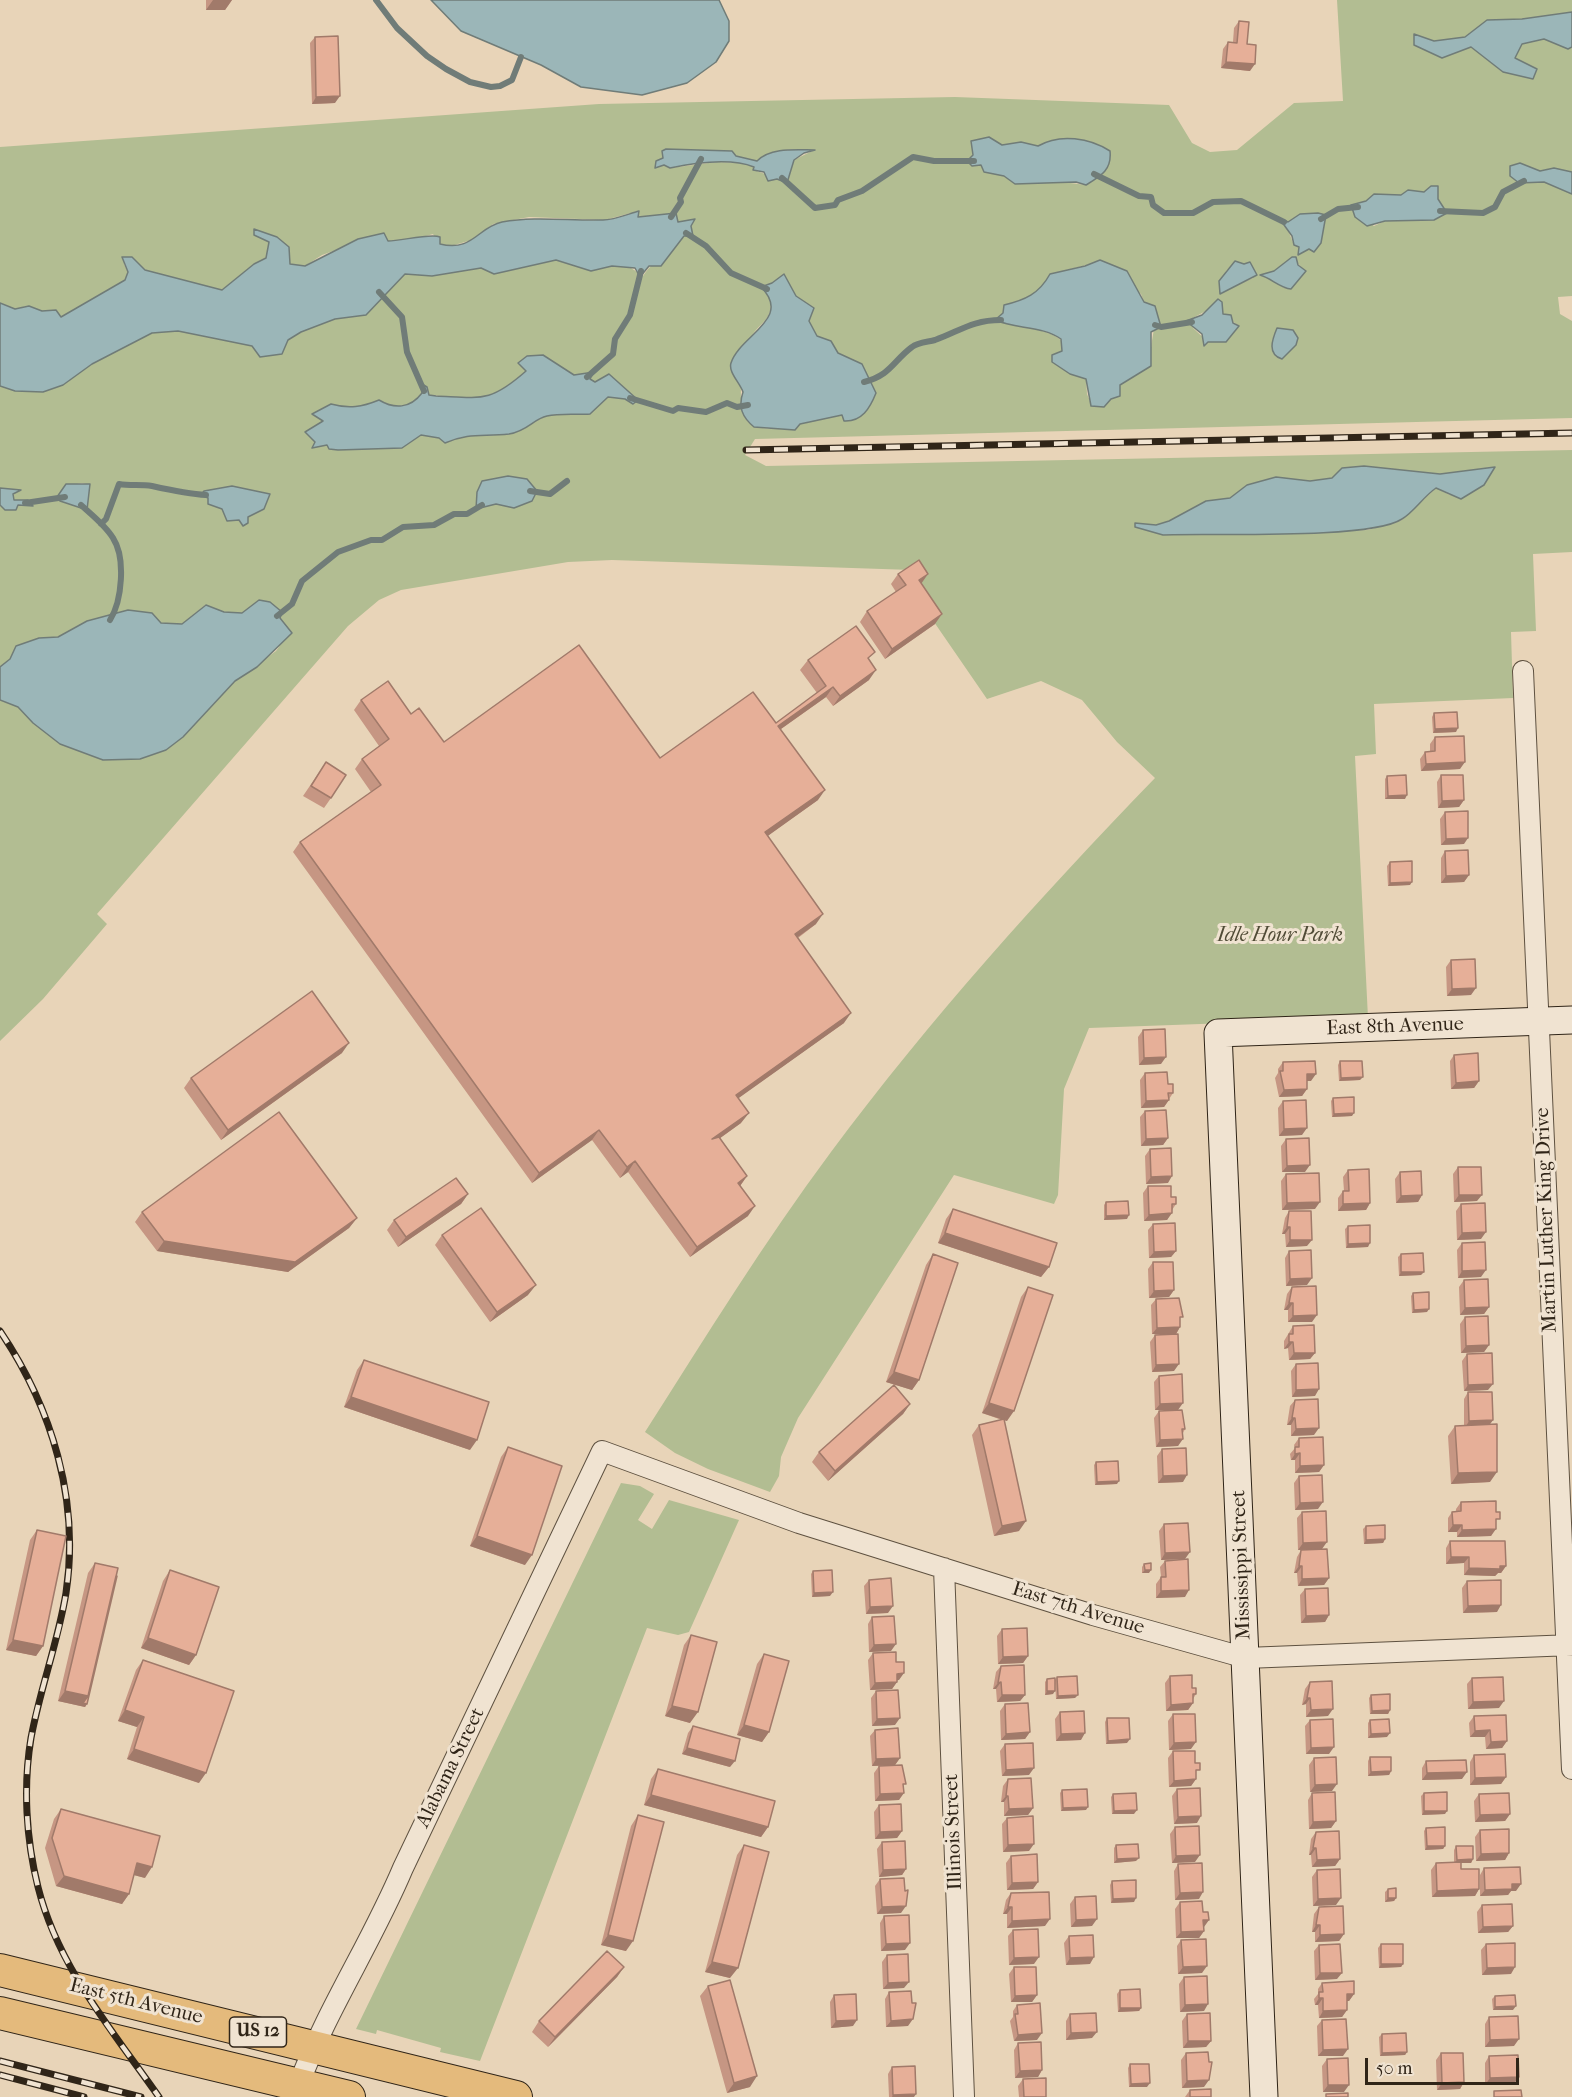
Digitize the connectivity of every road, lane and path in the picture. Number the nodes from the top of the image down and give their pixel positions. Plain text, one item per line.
1 (1523, 671) dead end
2 (1572, 1020) edge
3 (1538, 1022) junction
4 (1218, 1034) joint
5 (602, 1450) joint
6 (944, 1568) junction
7 (1570, 1645) edge
8 (1246, 1658) junction
9 (1572, 1769) edge
10 (0, 1970) edge
11 (0, 2013) edge
12 (313, 2046) junction
13 (299, 2084) junction
14 (349, 2097) edge
15 (516, 2097) edge
16 (964, 2097) edge
17 (1264, 2097) edge

1 - 3 street, Martin Luther King Drive
2 - 3 street, East 8th Avenue
3 - 4 street, East 8th Avenue
3 - 7 street, Martin Luther King Drive
4 - 8 street, Mississippi Street
5 - 6 street, East 7th Avenue
5 - 12 street, Alabama Street
6 - 8 street, East 7th Avenue
6 - 16 street, Illinois Street
7 - 8 street, East 7th Avenue
7 - 9 street, Martin Luther King Drive
8 - 17 street, Mississippi Street
10 - 12 main road, East 5th Avenue / US 12
11 - 13 main road, East 5th Avenue / US 12
12 - 13 street, Alabama Street
12 - 15 main road, East 5th Avenue / US 12
13 - 14 main road, East 5th Avenue / US 12

